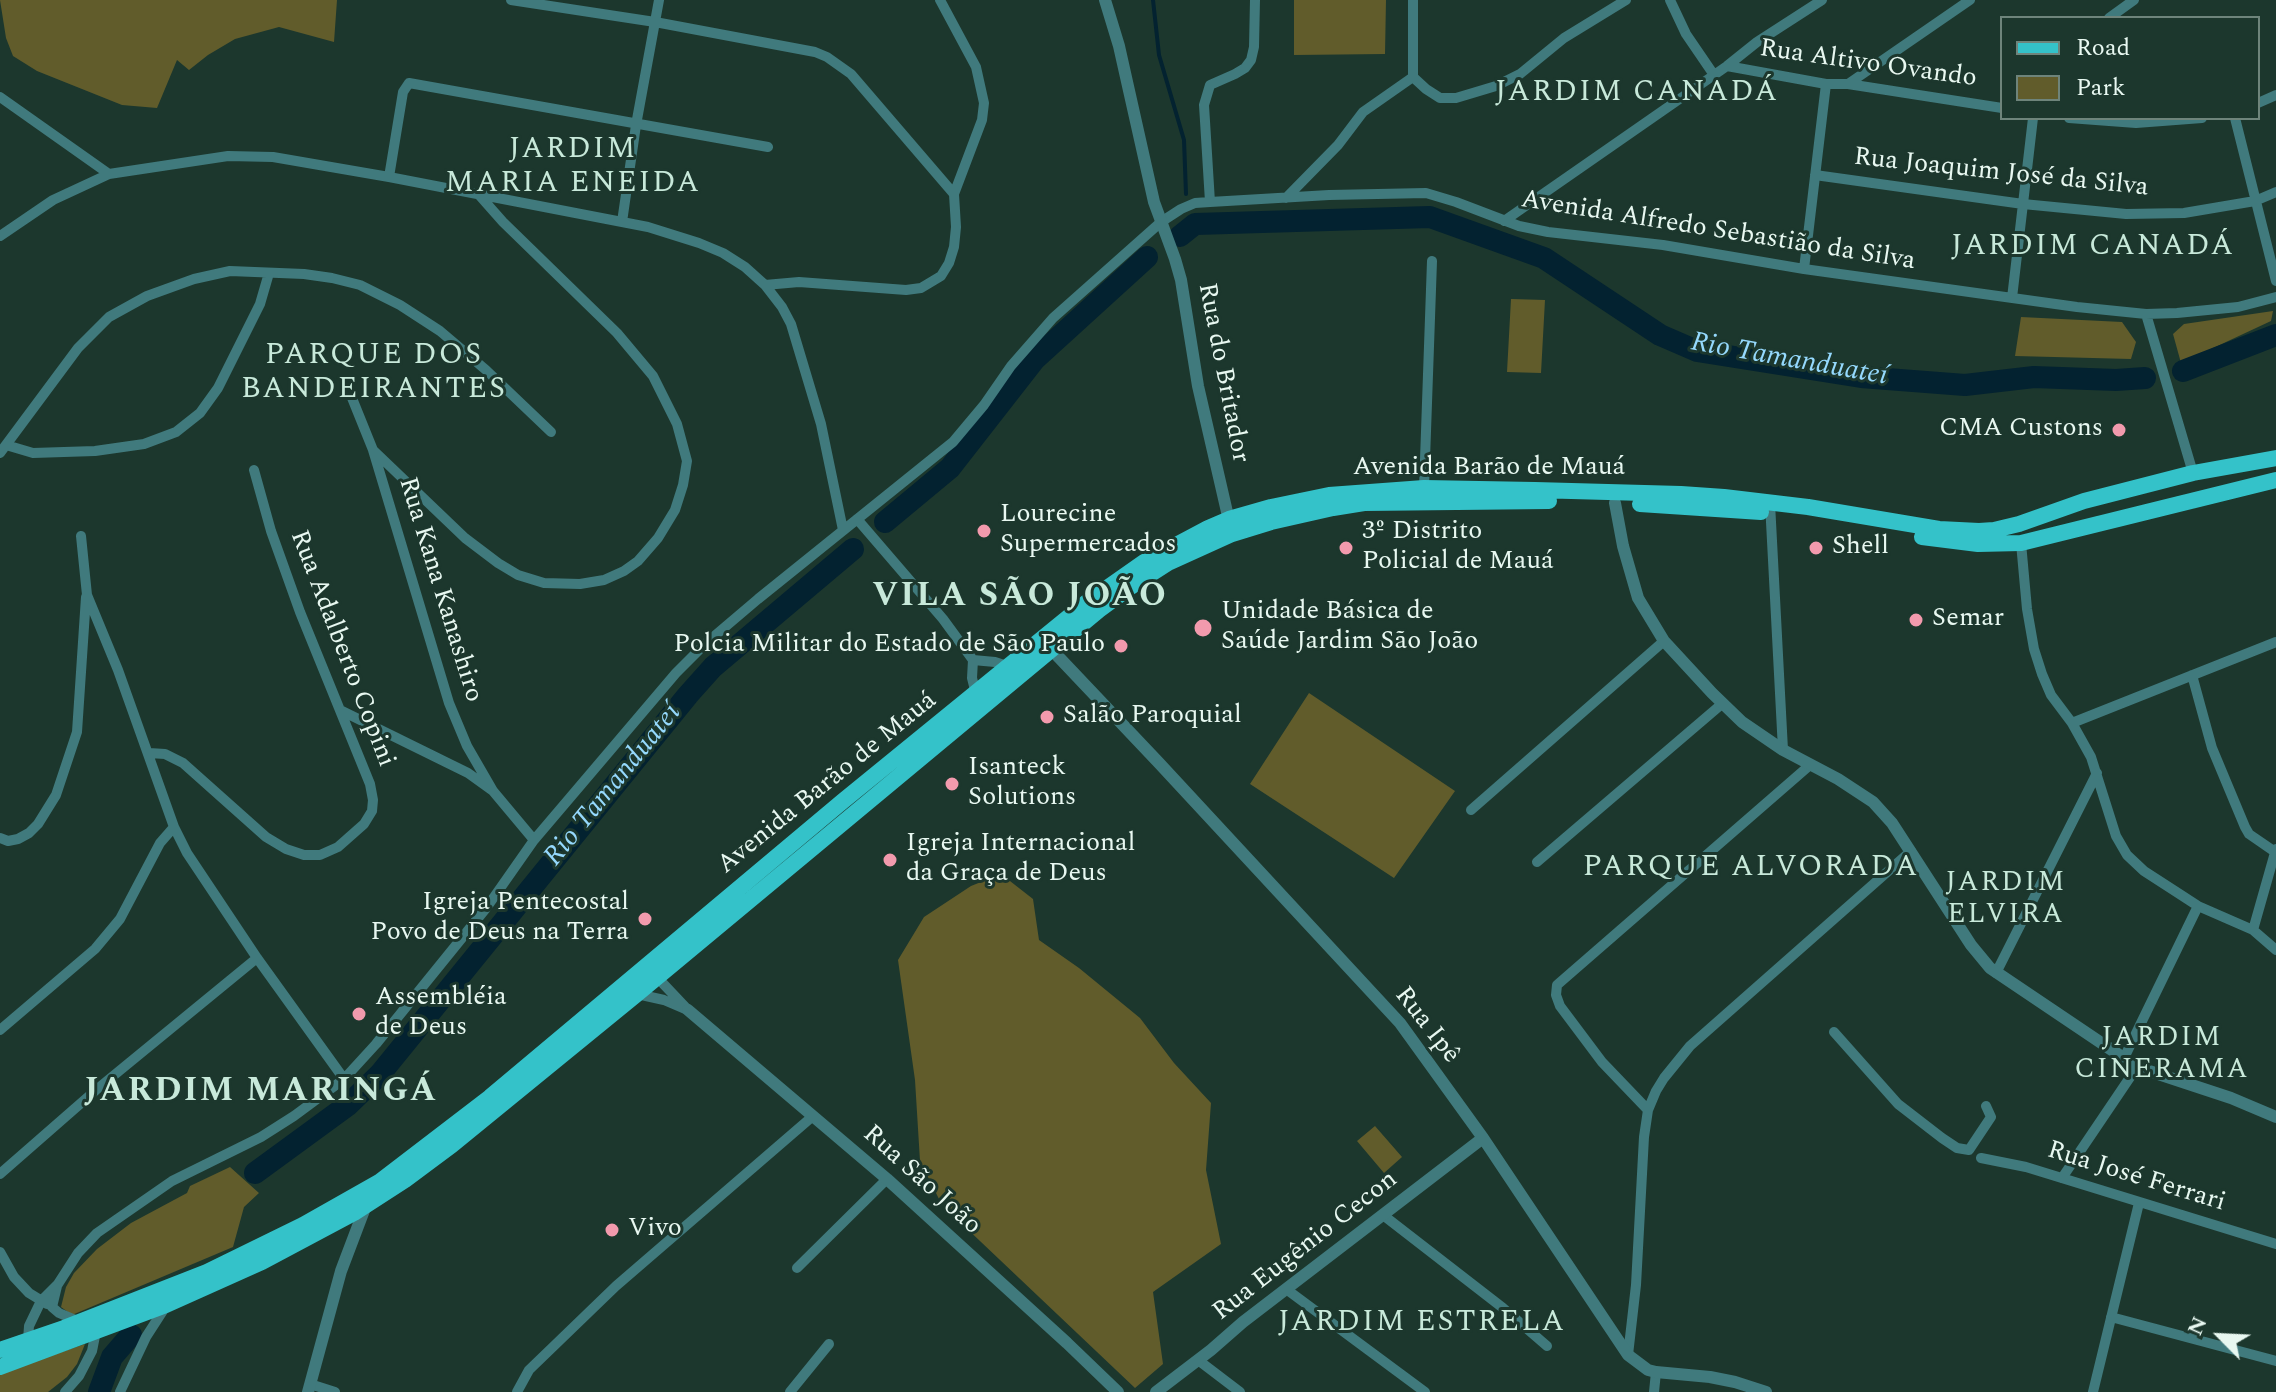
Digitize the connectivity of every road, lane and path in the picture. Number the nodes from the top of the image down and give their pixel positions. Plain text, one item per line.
1 (511, 0) edge
2 (659, 0) edge
3 (940, 0) edge
4 (1105, 0) edge
5 (1255, 0) edge
6 (1413, 0) edge
7 (1626, 0) edge
8 (1670, 0) edge
9 (1822, 0) edge
10 (1970, 0) edge
11 (2134, 0) edge
12 (2112, 16) edge
13 (655, 22) junction
14 (1727, 66) junction
15 (1714, 75) junction
16 (1413, 77) junction
17 (1826, 84) junction
18 (1848, 84) junction
19 (0, 97) edge
20 (2000, 108) edge
21 (2033, 120) edge
22 (2096, 120) edge
23 (2176, 120) edge
24 (2235, 120) edge
25 (636, 125) junction
26 (768, 147) dead end
27 (109, 174) junction
28 (1815, 175) junction
29 (389, 177) junction
30 (2276, 192) edge
31 (954, 194) junction
32 (479, 195) junction
33 (1286, 198) junction
34 (2255, 201) junction
35 (1210, 202) junction
36 (2023, 204) junction
37 (1504, 221) junction
38 (622, 222) junction
39 (1161, 222) junction
40 (0, 236) edge
41 (1432, 261) dead end
42 (1804, 269) junction
43 (269, 273) junction
44 (2276, 281) edge
45 (765, 285) junction
46 (2276, 297) edge
47 (2012, 298) junction
48 (2146, 314) junction
49 (352, 398) dead end
50 (551, 432) dead end
51 (3, 449) edge
52 (373, 450) junction
53 (2276, 458) edge
54 (254, 470) dead end
55 (2193, 473) junction
56 (2275, 483) edge
57 (1424, 488) junction
58 (1615, 498) junction
59 (2084, 501) junction
60 (1770, 508) junction
61 (857, 519) junction
62 (1231, 526) junction
63 (2092, 526) junction
64 (843, 530) junction
65 (81, 536) dead end
66 (2021, 543) junction
67 (87, 595) junction
68 (1087, 602) junction
69 (1664, 641) junction
70 (2276, 642) edge
71 (1051, 649) junction
72 (973, 660) junction
73 (1007, 666) junction
74 (2192, 675) junction
75 (977, 693) junction
76 (1723, 703) junction
77 (340, 710) junction
78 (968, 719) junction
79 (2072, 723) junction
80 (1783, 750) junction
81 (149, 753) junction
82 (1810, 765) junction
83 (2097, 773) junction
84 (493, 791) junction
85 (1471, 810) dead end
86 (174, 827) junction
87 (0, 838) edge
88 (534, 840) junction
89 (1911, 851) junction
90 (2275, 851) edge
91 (1537, 862) dead end
92 (2198, 906) junction
93 (2253, 930) junction
94 (2276, 950) edge
95 (257, 958) junction
96 (652, 972) junction
97 (1996, 973) junction
98 (637, 994) junction
99 (688, 1010) junction
100 (0, 1030) edge
101 (1834, 1032) dead end
102 (2124, 1058) junction
103 (2137, 1067) junction
104 (344, 1079) junction
105 (1986, 1106) dead end
106 (1648, 1110) junction
107 (813, 1116) junction
108 (2276, 1117) edge
109 (1483, 1138) junction
110 (1981, 1158) dead end
111 (0, 1174) edge
112 (2062, 1178) junction
113 (887, 1179) junction
114 (2139, 1203) junction
115 (366, 1205) junction
116 (1383, 1215) junction
117 (2276, 1244) edge
118 (0, 1252) edge
119 (797, 1268) dead end
120 (58, 1284) junction
121 (1286, 1289) junction
122 (41, 1301) junction
123 (166, 1305) junction
124 (52, 1307) junction
125 (2111, 1317) junction
126 (81, 1321) junction
127 (96, 1331) junction
128 (28, 1340) junction
129 (829, 1344) dead end
130 (1547, 1346) dead end
131 (0, 1350) edge
132 (1628, 1355) junction
133 (1198, 1360) junction
134 (2276, 1361) edge
135 (0, 1367) edge
136 (1656, 1372) junction
137 (309, 1388) edge
138 (65, 1392) edge
139 (120, 1392) edge
140 (335, 1392) edge
141 (517, 1392) edge
142 (790, 1392) edge
143 (1118, 1392) edge
144 (1156, 1392) edge
145 (1240, 1392) edge
146 (1425, 1392) edge
147 (1654, 1392) edge
148 (1766, 1392) edge
149 (2093, 1392) edge

1 - 13 street
2 - 13 street
3 - 31 street
4 - 39 street, Rua do Britador
5 - 35 street
6 - 16 street
7 - 16 street
8 - 15 street
9 - 14 street
10 - 18 street
11 - 12 street
13 - 25 street
13 - 31 street
14 - 15 street
14 - 17 street, Rua Altivo Ovando
15 - 37 street
16 - 33 street
17 - 18 street, Rua Altivo Ovando
17 - 28 street
18 - 20 street, Rua Altivo Ovando
19 - 27 street
21 - 36 street
22 - 23 street
24 - 34 street
25 - 26 street
25 - 29 street
25 - 38 street
27 - 29 street
27 - 40 street
28 - 36 street, Rua Joaquim José da Silva
28 - 42 street
29 - 32 street
30 - 34 street, Rua Joaquim José da Silva
31 - 45 street
32 - 38 street
32 - 52 street
33 - 35 street, Avenida Alfredo Sebastião da Silva
33 - 37 street, Avenida Alfredo Sebastião da Silva
34 - 36 street, Rua Joaquim José da Silva
34 - 44 street
35 - 39 street, Avenida Alfredo Sebastião da Silva
36 - 47 street
37 - 42 street, Avenida Alfredo Sebastião da Silva
38 - 45 street
39 - 61 street, Avenida Alfredo Sebastião da Silva
39 - 62 street, Rua do Britador
41 - 57 street
42 - 47 street, Avenida Alfredo Sebastião da Silva
43 - 50 street
43 - 51 street
43 - 51 street
45 - 64 street
46 - 48 street, Avenida Alfredo Sebastião da Silva
47 - 48 street, Avenida Alfredo Sebastião da Silva
48 - 55 street
49 - 52 street, Rua Kana Kanashiro
52 - 84 street, Rua Kana Kanashiro
53 - 55 main road, Avenida Barão de Mauá
54 - 77 street, Rua Adalberto Copini
55 - 59 main road, Avenida Barão de Mauá
56 - 63 main road, Avenida Barão de Mauá
57 - 58 main road, Avenida Barão de Mauá
57 - 62 main road, Avenida Barão de Mauá
58 - 60 main road, Avenida Barão de Mauá
58 - 62 main road, Avenida Barão de Mauá
58 - 69 street
59 - 60 main road, Avenida Barão de Mauá
59 - 63 main road
60 - 66 main road, Avenida Barão de Mauá
60 - 80 street
61 - 64 street, Avenida Alfredo Sebastião da Silva
61 - 72 street
62 - 68 main road, Avenida Barão de Mauá
62 - 71 main road, Avenida Barão de Mauá
63 - 66 main road, Avenida Barão de Mauá
64 - 88 street, Avenida Alfredo Sebastião da Silva
65 - 67 street
66 - 79 street
67 - 81 street
67 - 87 street
68 - 71 main road
68 - 73 main road, Avenida Barão de Mauá
69 - 76 street
69 - 85 street
70 - 74 street
71 - 78 main road, Avenida Barão de Mauá
71 - 109 street, Rua Ipê
72 - 73 street
72 - 75 street
73 - 75 main road, Avenida Barão de Mauá
74 - 79 street
74 - 90 street
75 - 78 street
75 - 96 main road, Avenida Barão de Mauá
76 - 80 street
76 - 91 street
77 - 81 street, Rua Adalberto Copini
77 - 84 street
78 - 96 main road, Avenida Barão de Mauá
79 - 83 street
80 - 82 street
81 - 86 street
82 - 89 street
82 - 106 street
83 - 92 street
83 - 97 street
84 - 88 street
86 - 95 street
86 - 100 street
88 - 104 street, Avenida Alfredo Sebastião da Silva
89 - 97 street
89 - 106 street
90 - 93 street
92 - 93 street
92 - 102 street
93 - 94 street
95 - 104 street
95 - 111 street
96 - 98 main road, Avenida Barão de Mauá
96 - 99 street, Rua São João
96 - 126 main road, Avenida Barão de Mauá
97 - 102 street
98 - 99 street, Rua São João
98 - 115 main road, Avenida Barão de Mauá
99 - 107 street, Rua São João
101 - 105 street
102 - 103 street
103 - 108 street
103 - 112 street
104 - 120 street, Avenida Alfredo Sebastião da Silva
106 - 132 street
107 - 113 street, Rua São João
107 - 141 street
109 - 116 street, Rua Eugênio Cecon
109 - 132 street, Rua Ipê
110 - 112 street, Rua José Ferrari
112 - 114 street, Rua José Ferrari
113 - 119 street
113 - 143 street, Rua São João
114 - 117 street, Rua José Ferrari
114 - 125 street
115 - 123 main road, Avenida Barão de Mauá
115 - 137 street
116 - 121 street, Rua Eugênio Cecon
116 - 130 street
118 - 122 street
120 - 122 street
120 - 124 street
121 - 133 street, Rua Eugênio Cecon
121 - 146 street
122 - 124 street
122 - 128 street
123 - 127 main road, Avenida Barão de Mauá
123 - 139 street
124 - 126 street
125 - 134 street
125 - 149 street
126 - 127 street
126 - 128 main road, Avenida Barão de Mauá
127 - 135 main road, Avenida Barão de Mauá
127 - 138 street
128 - 131 main road, Avenida Barão de Mauá
129 - 142 street
132 - 136 street, Rua Ipê
133 - 144 street, Rua Eugênio Cecon
133 - 145 street
136 - 147 street
136 - 148 street, Rua Ipê
137 - 140 street

